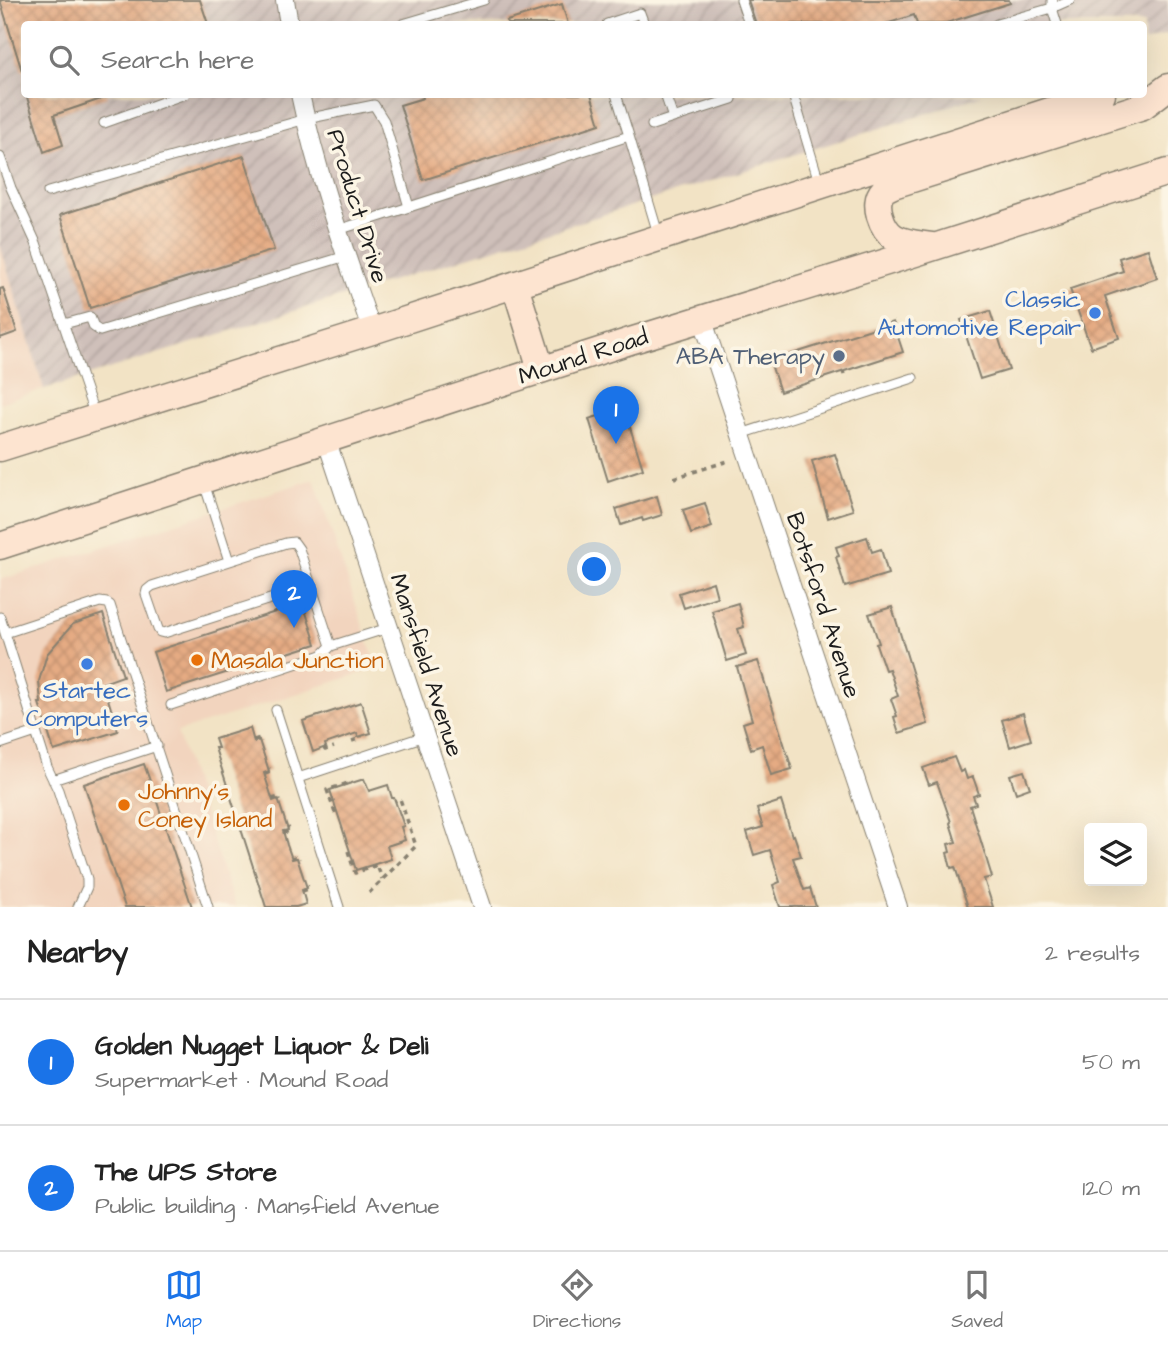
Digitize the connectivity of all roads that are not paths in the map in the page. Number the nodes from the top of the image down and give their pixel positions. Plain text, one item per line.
1 (285, 0) edge
2 (484, 0) edge
3 (741, 0) edge
4 (1070, 0) edge
5 (1052, 4) edge
6 (288, 21) edge
7 (413, 21) edge
8 (616, 21) edge
9 (643, 21) edge
10 (748, 21) edge
11 (1005, 21) edge
12 (1056, 21) edge
13 (1168, 73) edge
14 (1147, 80) edge
15 (1168, 87) edge
16 (174, 98) edge
17 (301, 98) edge
18 (617, 98) edge
19 (667, 98) edge
20 (794, 98) edge
21 (1084, 98) edge
22 (732, 100) dead end
23 (673, 118) junction
24 (306, 119) junction
25 (104, 123) dead end
26 (652, 125) dead end
27 (628, 136) junction
28 (0, 157) edge
29 (1168, 172) edge
30 (821, 186) junction
31 (48, 192) dead end
32 (409, 207) junction
33 (338, 230) junction
34 (659, 238) junction
35 (936, 247) junction
36 (346, 256) junction
37 (515, 285) junction
38 (702, 318) junction
39 (64, 324) junction
40 (372, 331) junction
41 (541, 369) junction
42 (913, 379) dead end
43 (95, 418) junction
44 (741, 434) junction
45 (326, 439) junction
46 (0, 448) edge
47 (203, 480) junction
48 (0, 546) edge
49 (229, 561) junction
50 (311, 586) junction
51 (0, 617) edge
52 (388, 628) junction
53 (5, 633) junction
54 (331, 646) junction
55 (171, 705) dead end
56 (276, 710) dead end
57 (36, 732) junction
58 (425, 736) junction
59 (0, 744) edge
60 (156, 746) junction
61 (298, 778) junction
62 (53, 780) junction
63 (78, 907) edge
64 (208, 907) edge
65 (339, 907) edge
66 (482, 907) edge
67 (898, 907) edge

1 - 6 street
2 - 7 lane
3 - 10 lane
4 - 5 lane
5 - 11 lane
5 - 12 lane
8 - 9 lane
13 - 14 main road
15 - 35 main road
16 - 25 lane
17 - 24 street, Product Drive
18 - 27 lane
19 - 23 lane
20 - 30 lane
21 - 30 main road
22 - 23 lane
23 - 26 lane
24 - 31 lane
24 - 32 lane
24 - 33 street, Product Drive
27 - 32 lane
27 - 34 lane
28 - 39 lane
29 - 35 main road, Mound Road
30 - 34 main road
32 - 33 lane
33 - 36 street, Product Drive
34 - 37 main road
35 - 38 main road, Mound Road
36 - 39 lane
36 - 40 street, Product Drive
37 - 40 main road
37 - 41 main road
38 - 41 main road, Mound Road
38 - 44 street, Botsford Avenue
39 - 43 lane
40 - 43 main road
41 - 45 main road, Mound Road
42 - 44 lane
43 - 46 main road
44 - 67 street, Botsford Avenue
45 - 47 main road, Mound Road
45 - 52 street, Mansfield Avenue
47 - 48 main road, Mound Road
47 - 49 lane
49 - 50 lane
49 - 50 lane
50 - 54 lane
51 - 53 lane
52 - 54 lane
52 - 58 street, Mansfield Avenue
53 - 57 lane
53 - 60 lane
54 - 55 lane
56 - 61 lane
57 - 59 lane
57 - 62 lane
58 - 61 lane
58 - 66 street, Mansfield Avenue
60 - 62 lane
60 - 64 lane
61 - 65 lane
62 - 63 lane

